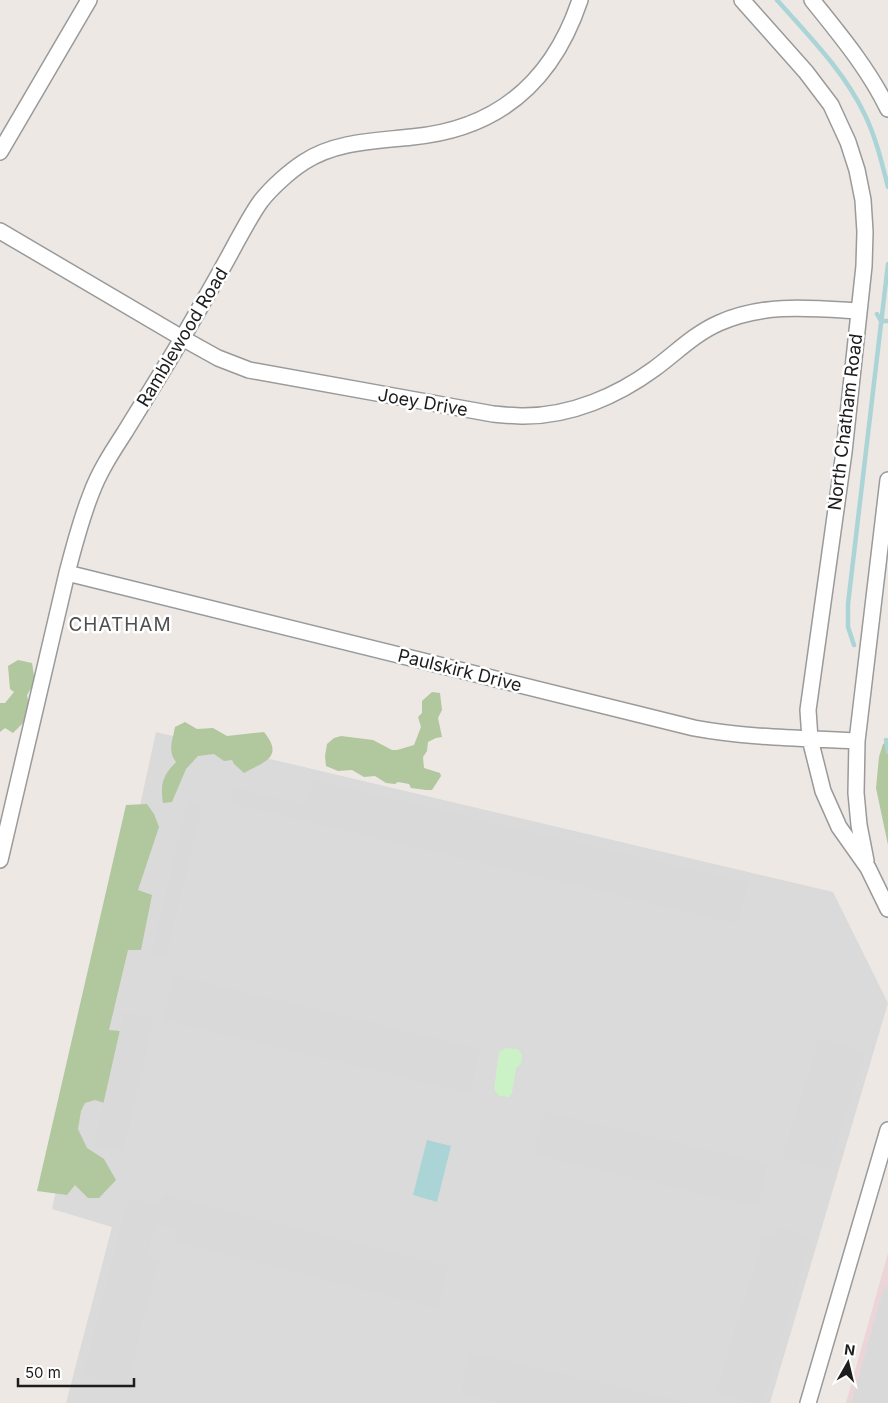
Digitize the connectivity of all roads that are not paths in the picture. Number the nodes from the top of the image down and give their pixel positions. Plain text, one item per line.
1 (89, 0) edge
2 (580, 0) edge
3 (742, 0) edge
4 (812, 0) edge
5 (888, 109) edge
6 (0, 152) edge
7 (0, 231) edge
8 (858, 312) junction
9 (182, 338) junction
10 (888, 480) edge
11 (68, 573) junction
12 (810, 738) junction
13 (857, 740) junction
14 (0, 860) edge
15 (868, 868) junction
16 (888, 909) edge
17 (888, 1130) edge
18 (808, 1403) edge

1 - 6 street
2 - 9 street, Ramblewood Road
3 - 8 street, North Chatham Road
4 - 5 street
7 - 9 street, Joey Drive
8 - 9 street, Joey Drive
8 - 12 street, North Chatham Road
9 - 11 street, Ramblewood Road
10 - 13 street, North Chatham Road
11 - 12 street, Paulskirk Drive
11 - 14 street, Ramblewood Road
12 - 13 street, Paulskirk Drive
12 - 15 street, North Chatham Road
13 - 15 street, North Chatham Road
15 - 16 street, North Chatham Road
17 - 18 street

